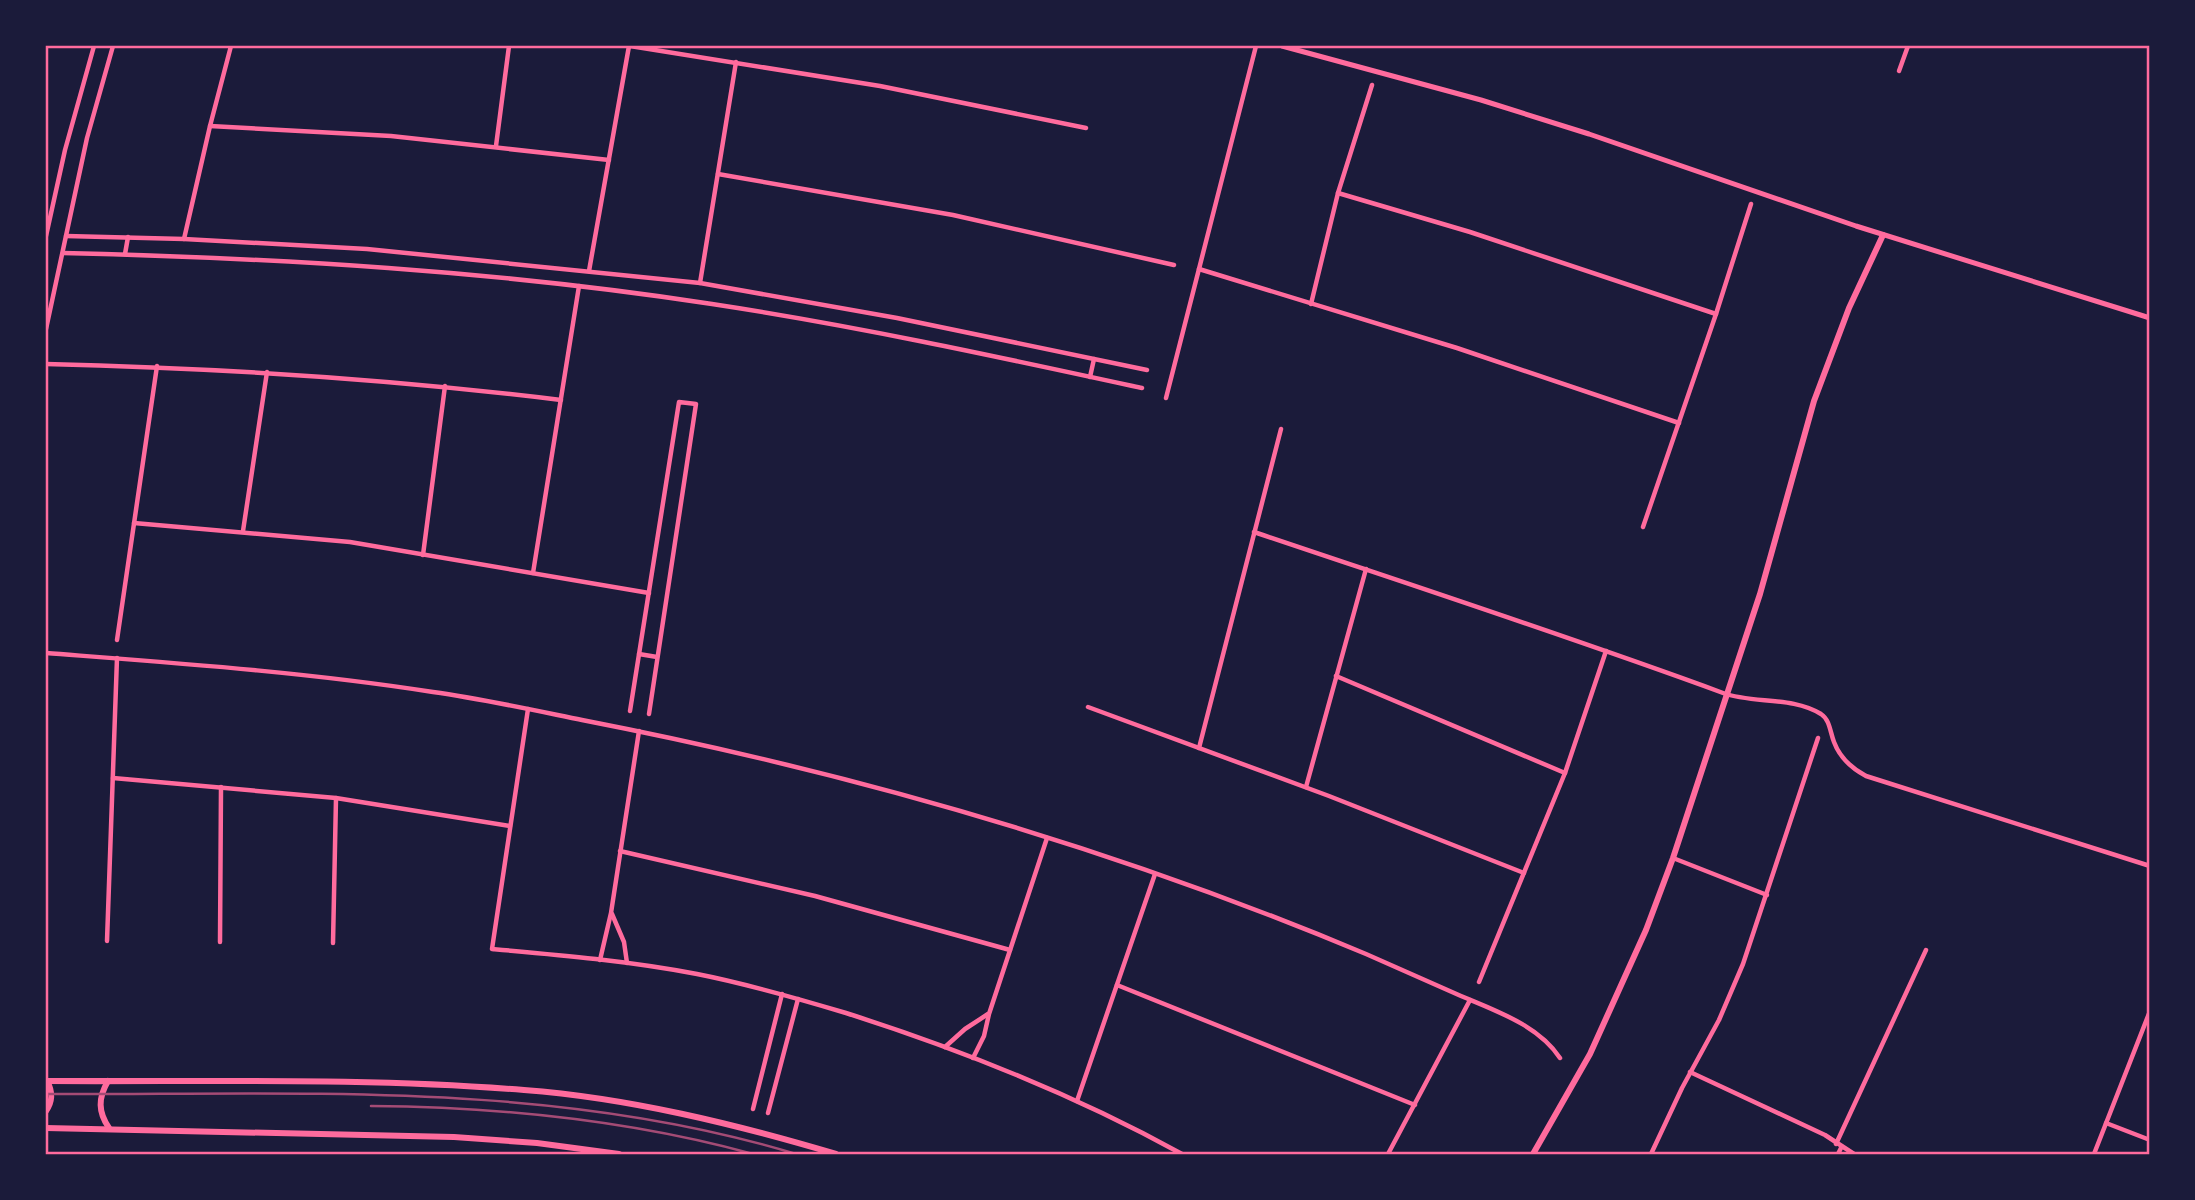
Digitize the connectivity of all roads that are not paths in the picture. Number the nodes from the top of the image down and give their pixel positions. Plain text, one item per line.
1 (94, 46) edge
2 (113, 46) edge
3 (231, 46) edge
4 (509, 46) edge
5 (629, 46) edge
6 (1256, 46) edge
7 (1282, 46) edge
8 (1908, 46) edge
9 (736, 62) junction
10 (1899, 71) dead end
11 (1372, 85) dead end
12 (210, 126) junction
13 (1086, 128) dead end
14 (496, 146) junction
15 (609, 160) junction
16 (718, 174) junction
17 (1338, 193) junction
18 (1751, 204) dead end
19 (1883, 235) junction
20 (46, 236) edge
21 (66, 236) junction
22 (128, 237) junction
23 (184, 239) junction
24 (62, 253) junction
25 (125, 254) junction
26 (1174, 265) dead end
27 (1199, 269) junction
28 (590, 271) junction
29 (700, 283) junction
30 (579, 286) junction
31 (1311, 304) junction
32 (1716, 314) junction
33 (2150, 318) edge
34 (46, 329) edge
35 (1094, 359) junction
36 (46, 364) edge
37 (157, 366) junction
38 (1147, 370) dead end
39 (267, 372) junction
40 (1090, 377) junction
41 (445, 386) junction
42 (1142, 388) dead end
43 (1166, 398) dead end
44 (561, 400) junction
45 (1679, 423) junction
46 (1281, 429) dead end
47 (134, 523) junction
48 (1643, 527) dead end
49 (243, 531) junction
50 (1254, 532) junction
51 (423, 555) junction
52 (1366, 569) junction
53 (533, 573) junction
54 (649, 593) junction
55 (117, 640) dead end
56 (1606, 651) junction
57 (46, 653) edge
58 (639, 654) junction
59 (657, 657) junction
60 (117, 658) junction
61 (1336, 676) junction
62 (1726, 694) junction
63 (1088, 707) dead end
64 (528, 709) junction
65 (630, 711) dead end
66 (649, 714) dead end
67 (639, 731) junction
68 (1818, 737) dead end
69 (1199, 748) junction
70 (1565, 772) junction
71 (113, 778) junction
72 (221, 787) junction
73 (1306, 787) junction
74 (336, 799) junction
75 (510, 826) junction
76 (1047, 838) junction
77 (620, 851) junction
78 (1673, 858) junction
79 (2150, 866) edge
80 (1524, 873) junction
81 (1155, 874) junction
82 (1767, 895) junction
83 (611, 914) junction
84 (107, 941) dead end
85 (220, 942) dead end
86 (333, 943) dead end
87 (1010, 950) junction
88 (1926, 950) dead end
89 (600, 960) junction
90 (627, 963) junction
91 (1479, 982) dead end
92 (1117, 985) junction
93 (782, 994) junction
94 (799, 999) junction
95 (1470, 1000) junction
96 (2150, 1011) edge
97 (989, 1014) junction
98 (945, 1047) junction
99 (974, 1058) junction
100 (1560, 1058) dead end
101 (1690, 1072) junction
102 (46, 1081) edge
103 (108, 1081) junction
104 (1077, 1101) junction
105 (1415, 1105) junction
106 (753, 1109) dead end
107 (46, 1111) edge
108 (768, 1113) dead end
109 (2106, 1123) junction
110 (46, 1128) edge
111 (109, 1128) junction
112 (2150, 1140) edge
113 (1839, 1146) junction
114 (619, 1154) edge
115 (836, 1154) edge
116 (1182, 1154) edge
117 (1388, 1154) edge
118 (1533, 1154) edge
119 (1651, 1154) edge
120 (1838, 1154) edge
121 (1853, 1154) edge
122 (2094, 1154) edge

1 - 20 street
2 - 21 street
3 - 12 street
4 - 14 street
5 - 9 street
5 - 15 street
6 - 27 street
7 - 19 street
8 - 10 street
9 - 13 street
9 - 16 street
11 - 17 street
12 - 14 street
12 - 23 street
14 - 15 street
15 - 28 street
16 - 26 street
16 - 29 street
17 - 31 street
17 - 32 street
18 - 32 street
19 - 33 street
19 - 62 main road
21 - 22 street
21 - 24 street
22 - 23 street
22 - 25 street
23 - 28 street
24 - 25 street
24 - 34 street
25 - 30 street
27 - 31 street
27 - 43 street
28 - 29 street
29 - 35 street
30 - 40 street
30 - 44 street
31 - 45 street
32 - 45 street
35 - 38 street
35 - 40 street
36 - 37 street
37 - 39 street
37 - 47 street
39 - 41 street
39 - 49 street
40 - 42 street
41 - 44 street
41 - 51 street
44 - 53 street
45 - 48 street
46 - 50 street
47 - 49 street
47 - 55 street
49 - 51 street
50 - 52 street
50 - 69 street
51 - 53 street
52 - 56 street
52 - 61 street
53 - 54 street
54 - 58 street
54 - 59 street
56 - 62 street
56 - 70 street
57 - 60 street
58 - 59 street
58 - 65 street
59 - 66 street
60 - 64 street
60 - 71 street
61 - 70 street
61 - 73 street
62 - 78 main road
62 - 79 street
63 - 69 street
64 - 67 street
64 - 75 street
67 - 76 street
67 - 77 street
68 - 82 street
69 - 73 street
70 - 80 street
71 - 72 street
71 - 84 street
72 - 74 street
72 - 85 street
73 - 80 street
74 - 75 street
74 - 86 street
75 - 89 street
76 - 81 street
76 - 87 street
77 - 83 street
77 - 87 street
78 - 82 street
78 - 118 main road
80 - 91 street
81 - 92 street
81 - 95 street
82 - 101 street
83 - 89 street
83 - 90 street
87 - 97 street
88 - 113 street
89 - 90 street
90 - 93 street
92 - 104 street
92 - 105 street
93 - 94 street
93 - 106 street
94 - 98 street
94 - 108 street
95 - 100 street
95 - 105 street
96 - 109 street
97 - 98 street
97 - 99 street
98 - 99 street
99 - 104 street
101 - 113 street
101 - 119 street
102 - 103 main road
102 - 107 main road
103 - 111 main road
103 - 115 main road
104 - 116 street
105 - 117 street
109 - 112 street
109 - 122 street
110 - 111 main road
111 - 114 main road
113 - 120 street
113 - 121 street

